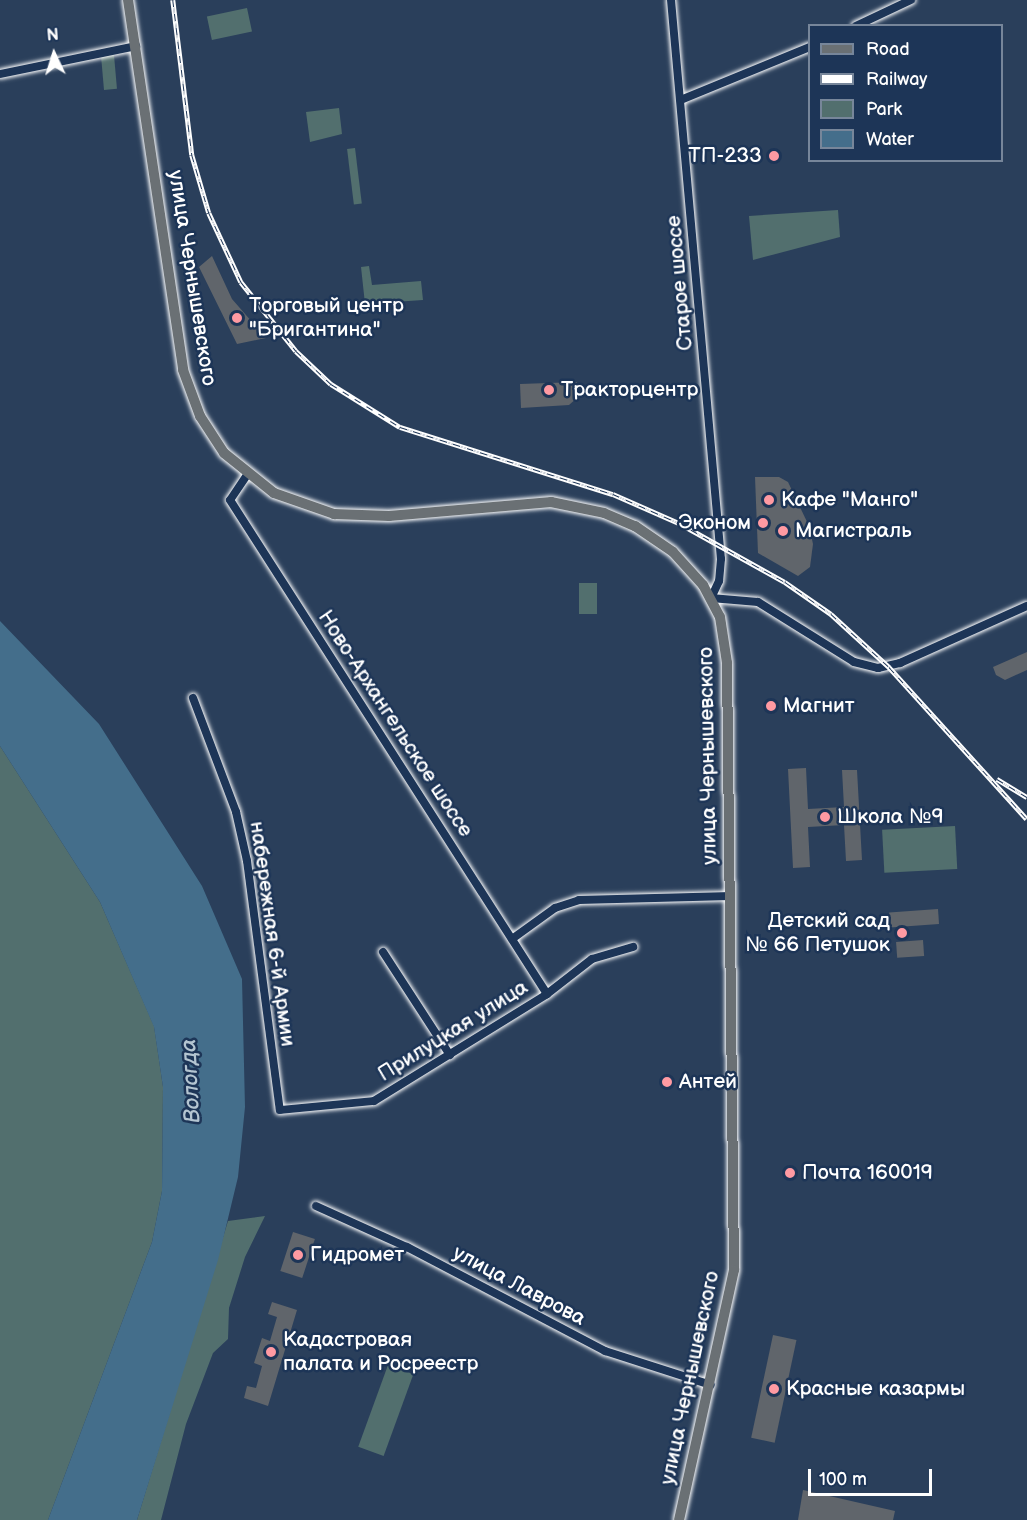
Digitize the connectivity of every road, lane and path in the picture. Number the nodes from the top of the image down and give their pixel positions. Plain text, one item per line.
1 (128, 0) edge
2 (670, 0) edge
3 (911, 0) edge
4 (860, 24) edge
5 (136, 46) junction
6 (808, 48) edge
7 (0, 74) edge
8 (683, 99) junction
9 (247, 475) junction
10 (711, 598) junction
11 (1027, 606) edge
12 (193, 698) dead end
13 (731, 896) junction
14 (512, 939) junction
15 (633, 947) dead end
16 (383, 952) dead end
17 (547, 994) junction
18 (450, 1055) junction
19 (280, 1110) joint
20 (316, 1206) dead end
21 (711, 1385) junction
22 (679, 1520) edge

1 - 5 main road, улица Чернышевского
2 - 8 street, Старое шоссе
3 - 4 street
5 - 7 street
5 - 9 main road, улица Чернышевского
6 - 8 street
8 - 10 street, Старое шоссе
9 - 10 main road, улица Чернышевского
9 - 14 street, Ново-Архангельское шоссе
10 - 11 street
10 - 13 main road, улица Чернышевского
12 - 19 street, набережная 6-й Армии
13 - 14 street
13 - 21 main road, улица Чернышевского
14 - 17 street, Ново-Архангельское шоссе
15 - 17 street, Прилуцкая улица
16 - 18 street
17 - 18 street, Прилуцкая улица
18 - 19 street, Прилуцкая улица
20 - 21 street, улица Лаврова
21 - 22 main road, улица Чернышевского

